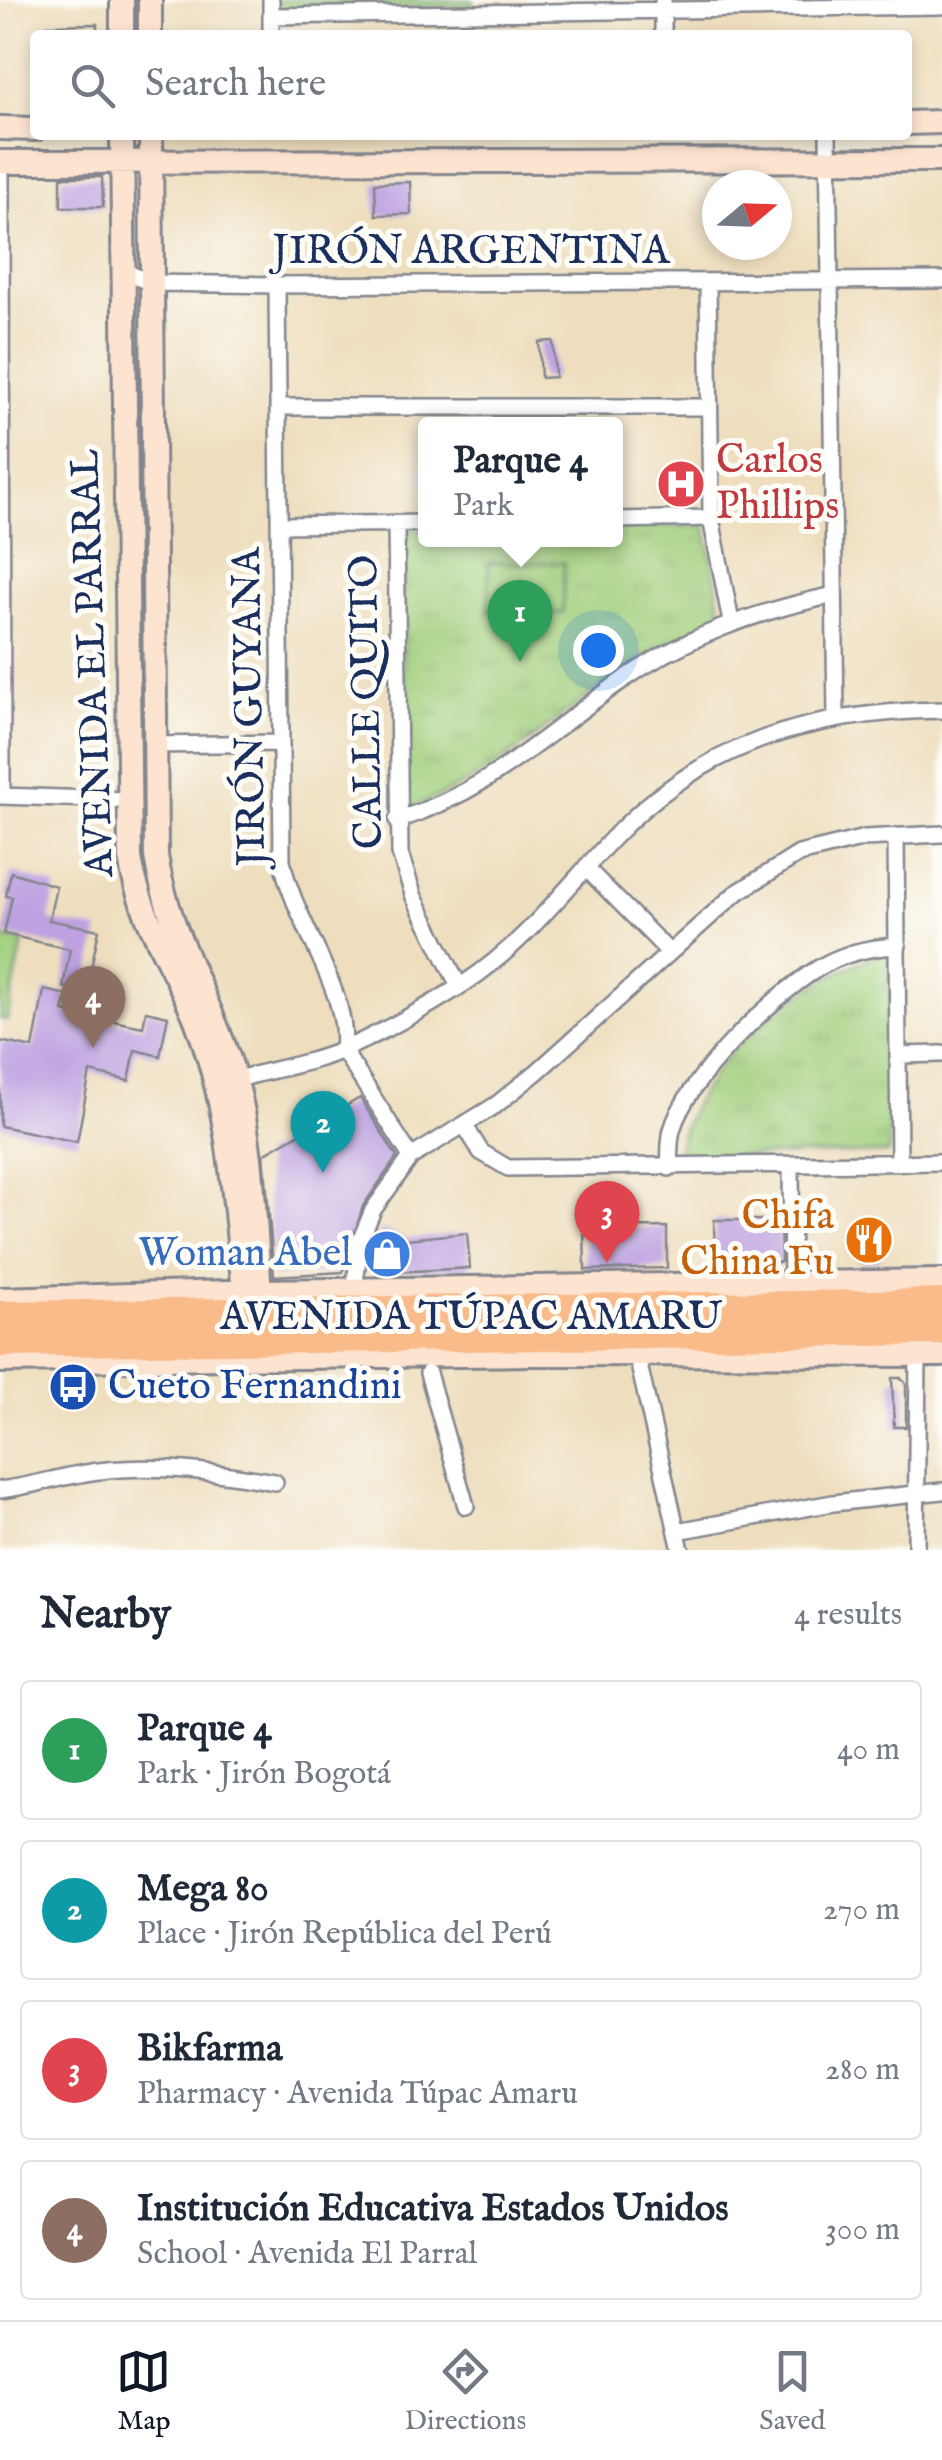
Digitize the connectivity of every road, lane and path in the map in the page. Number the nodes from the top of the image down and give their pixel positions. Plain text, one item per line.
1 (122, 0) edge
2 (150, 0) edge
3 (662, 4) edge
4 (942, 6) edge
5 (271, 8) edge
6 (122, 30) edge
7 (150, 30) edge
8 (662, 30) edge
9 (942, 122) edge
10 (912, 123) edge
11 (0, 128) edge
12 (30, 129) edge
13 (122, 140) edge
14 (151, 140) edge
15 (828, 140) edge
16 (122, 160) junction
17 (151, 160) junction
18 (942, 160) edge
19 (828, 161) junction
20 (0, 162) edge
21 (124, 271) junction
22 (942, 280) edge
23 (830, 282) junction
24 (151, 283) junction
25 (0, 284) edge
26 (708, 284) junction
27 (278, 285) junction
28 (278, 407) junction
29 (708, 407) junction
30 (711, 518) junction
31 (623, 520) edge
32 (418, 522) edge
33 (396, 523) junction
34 (280, 525) junction
35 (834, 595) junction
36 (731, 622) junction
37 (942, 710) edge
38 (836, 717) junction
39 (278, 743) junction
40 (154, 744) junction
41 (1, 796) edge
42 (127, 800) junction
43 (397, 820) junction
44 (942, 834) edge
45 (896, 836) junction
46 (586, 868) junction
47 (898, 946) junction
48 (669, 952) junction
49 (460, 986) junction
50 (343, 1050) junction
51 (899, 1054) junction
52 (942, 1054) edge
53 (226, 1083) junction
54 (465, 1126) junction
55 (410, 1157) junction
56 (899, 1162) junction
57 (942, 1162) edge
58 (791, 1165) junction
59 (669, 1168) junction
60 (942, 1281) edge
61 (792, 1283) junction
62 (354, 1289) junction
63 (252, 1291) junction
64 (0, 1299) edge
65 (942, 1304) edge
66 (0, 1316) edge
67 (942, 1330) edge
68 (0, 1342) edge
69 (942, 1355) edge
70 (638, 1356) junction
71 (918, 1356) junction
72 (0, 1361) edge
73 (428, 1373) dead end
74 (276, 1482) dead end
75 (0, 1490) edge
76 (942, 1491) edge
77 (916, 1494) junction
78 (466, 1506) dead end
79 (677, 1530) junction
80 (681, 1550) edge
81 (916, 1550) edge

1 - 6 main road
2 - 7 main road
3 - 4 street
3 - 5 street
3 - 8 street
9 - 10 main road
11 - 12 main road
13 - 16 main road, AVENIDA EL PARRAL
14 - 17 main road, AVENIDA EL PARRAL
15 - 19 street
16 - 17 main road
16 - 20 main road
16 - 21 main road, AVENIDA EL PARRAL
17 - 19 main road
17 - 24 main road, AVENIDA EL PARRAL
18 - 19 main road
19 - 23 street
20 - 25 street
21 - 24 street, JIRÓN ARGENTINA
21 - 42 main road, AVENIDA EL PARRAL
22 - 23 street, JIRÓN ARGENTINA
23 - 26 street, JIRÓN ARGENTINA
23 - 35 street
24 - 27 street, JIRÓN ARGENTINA
24 - 40 main road, AVENIDA EL PARRAL
25 - 41 street
26 - 27 street, JIRÓN ARGENTINA
26 - 29 street
27 - 28 street, JIRÓN GUYANA
28 - 29 street
28 - 34 street, JIRÓN GUYANA
29 - 30 street
30 - 31 street
30 - 36 street
32 - 33 street
33 - 34 street
33 - 43 street, CALLE QUITO
34 - 39 street, JIRÓN GUYANA
35 - 36 street
35 - 38 street
36 - 43 street
37 - 38 street
38 - 46 street
39 - 40 street
39 - 50 street, JIRÓN GUYANA
40 - 53 main road, AVENIDA EL PARRAL
41 - 42 street
42 - 53 main road, AVENIDA EL PARRAL
43 - 49 street, CALLE QUITO
44 - 45 street
45 - 47 street
45 - 48 street
46 - 48 street
46 - 49 street
47 - 51 street
47 - 59 street
48 - 54 street
49 - 50 street
50 - 53 street
50 - 55 street, JIRÓN GUYANA
51 - 52 street
51 - 56 street
53 - 63 main road, AVENIDA EL PARRAL
54 - 55 street
54 - 59 street
55 - 62 street
56 - 57 street
56 - 58 street
58 - 59 street
58 - 61 street
60 - 61 main road, AVENIDA TÚPAC AMARU
61 - 62 main road, AVENIDA TÚPAC AMARU
62 - 63 main road, AVENIDA TÚPAC AMARU
63 - 64 main road, AVENIDA TÚPAC AMARU
65 - 66 highway, AVENIDA TÚPAC AMARU
67 - 68 highway, AVENIDA TÚPAC AMARU
69 - 71 main road, AVENIDA TÚPAC AMARU
70 - 71 main road, AVENIDA TÚPAC AMARU
70 - 72 main road, AVENIDA TÚPAC AMARU
70 - 79 street
71 - 77 street
73 - 78 street
74 - 75 street
76 - 77 street
77 - 79 street
77 - 81 street
79 - 80 street

